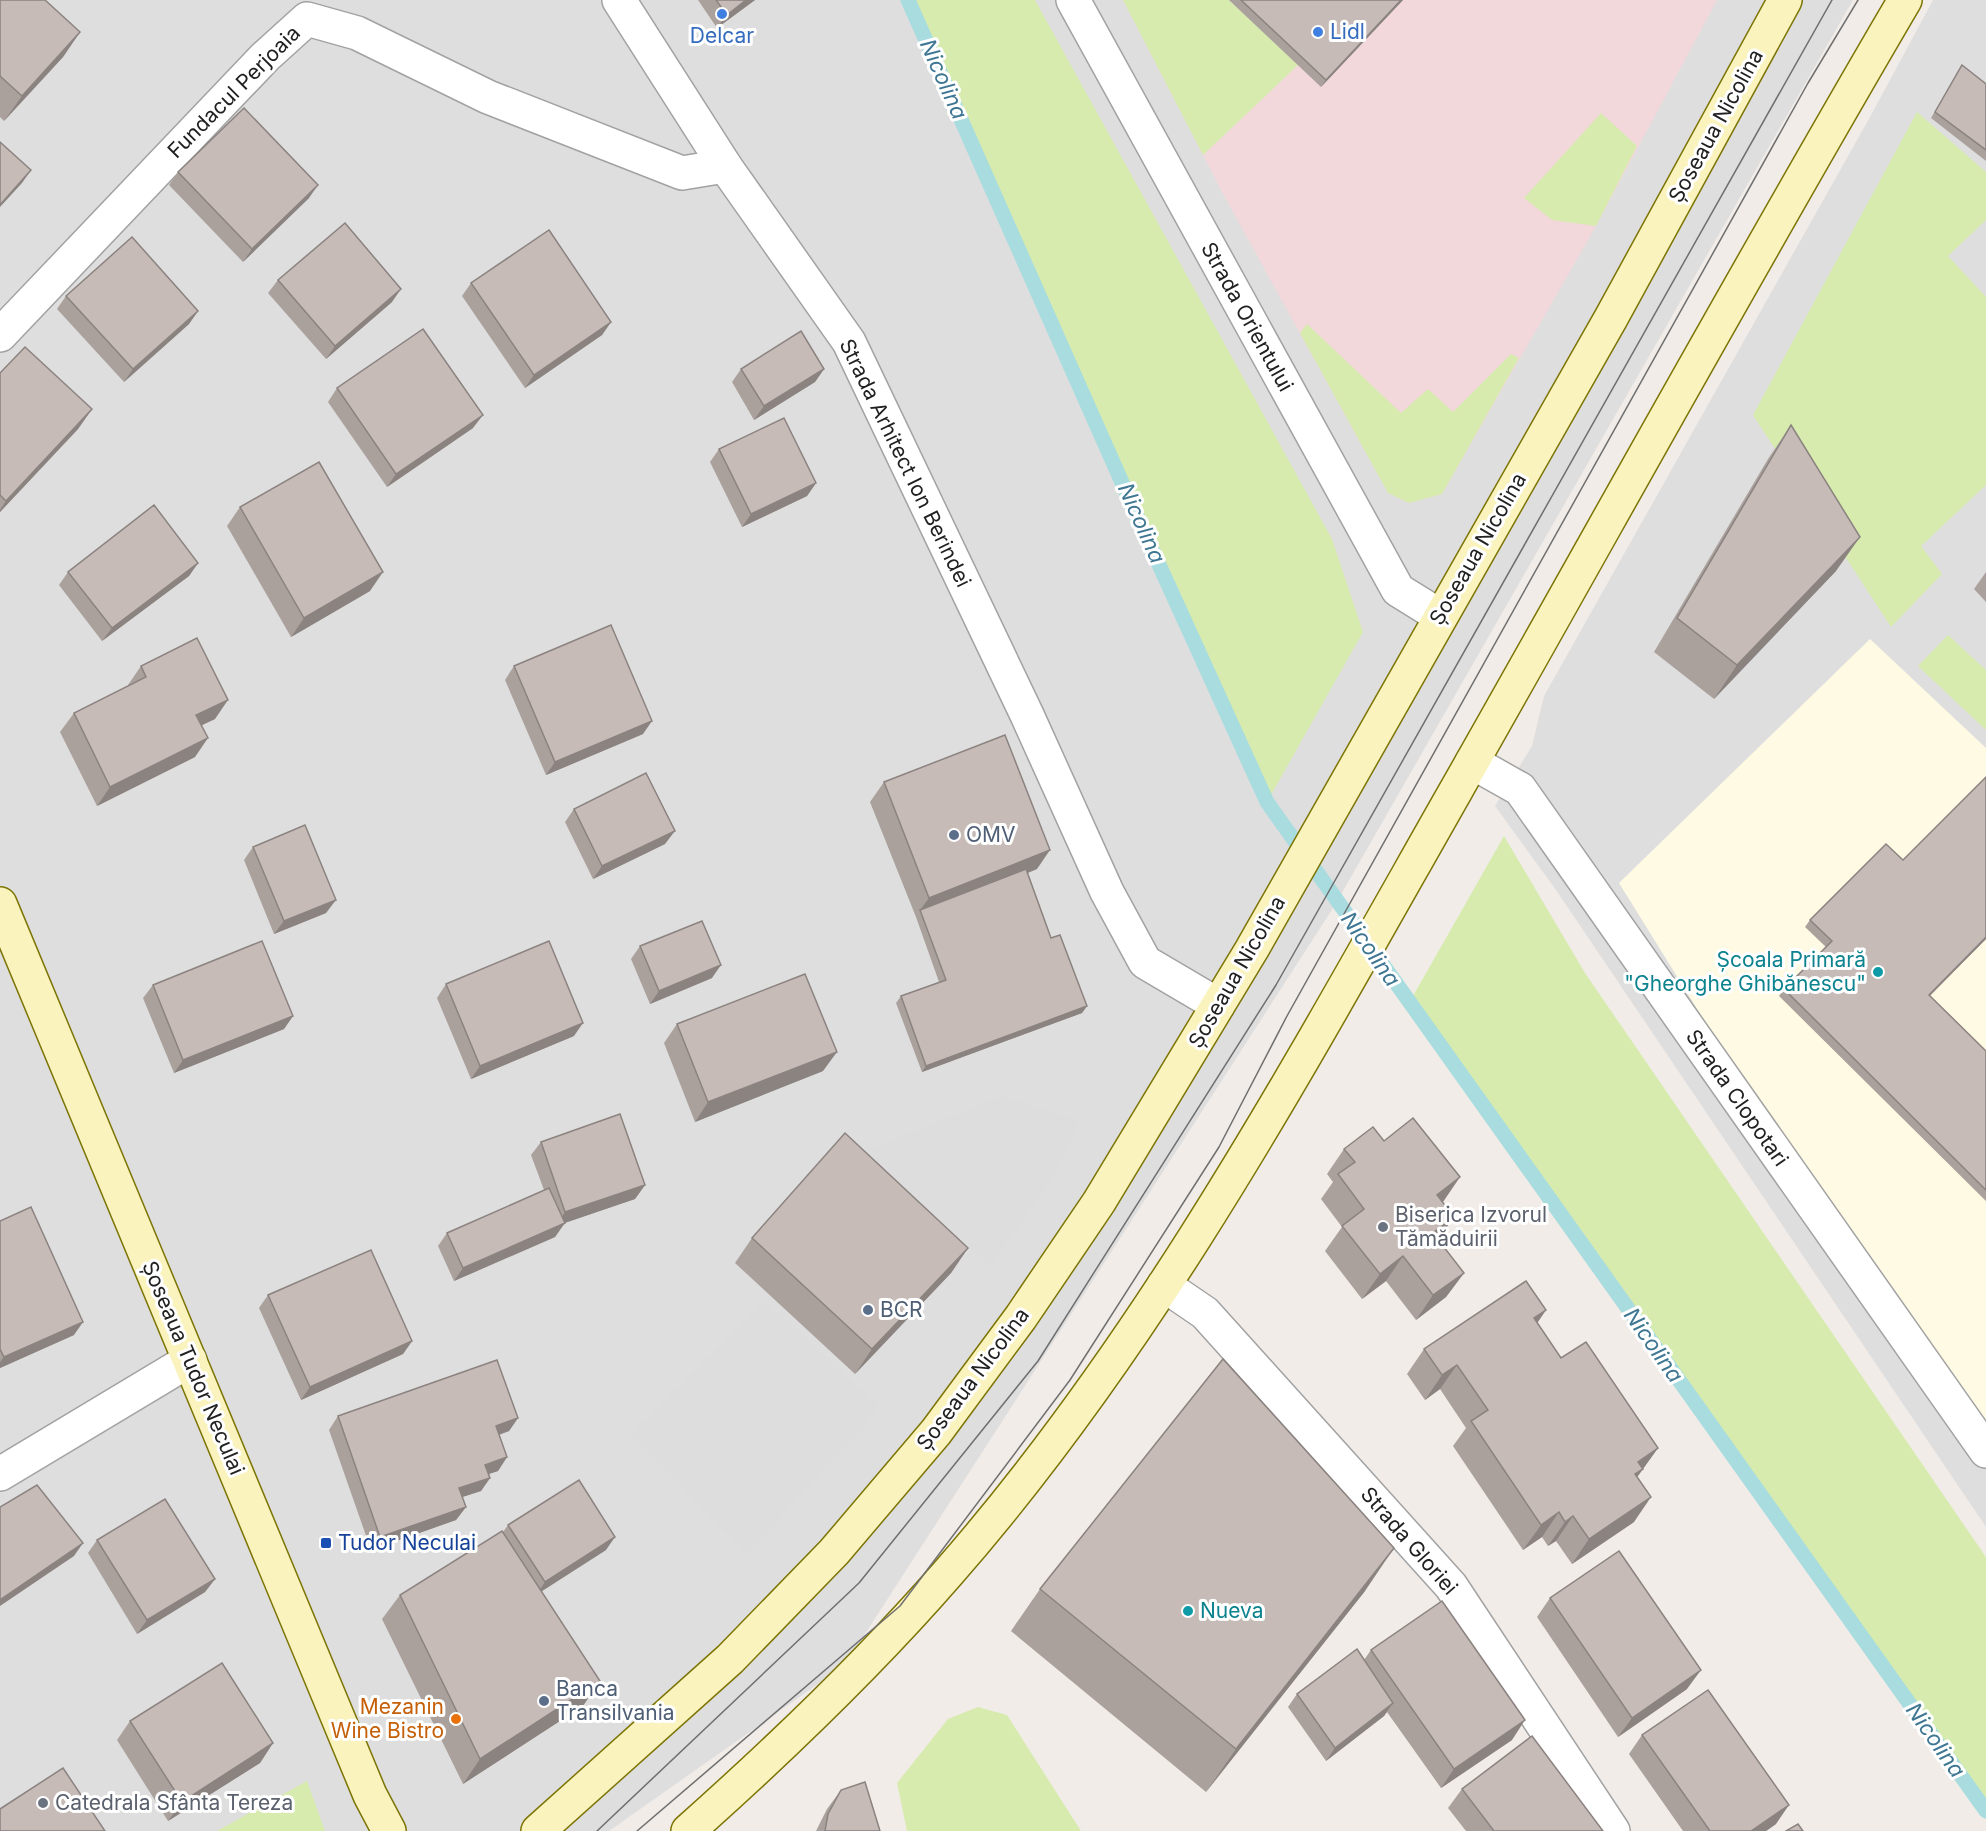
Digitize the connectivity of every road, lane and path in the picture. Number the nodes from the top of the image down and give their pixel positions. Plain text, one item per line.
1 (619, 0) edge
2 (1073, 0) edge
3 (1785, 0) edge
4 (1905, 0) edge
5 (725, 166) junction
6 (0, 335) edge
7 (1440, 616) junction
8 (1472, 762) junction
9 (3, 917) edge
10 (1218, 1005) junction
11 (1164, 1285) junction
12 (190, 1360) junction
13 (1986, 1451) edge
14 (0, 1474) edge
15 (389, 1831) edge
16 (538, 1831) edge
17 (688, 1831) edge
18 (1613, 1831) edge

1 - 5 street, Strada Arhitect Ion Berindei
2 - 7 street, Strada Orientului
3 - 7 main road, Șoseaua Nicolina
4 - 8 main road
5 - 6 street, Fundacul Perjoaia
5 - 10 street, Strada Arhitect Ion Berindei
7 - 10 main road, Șoseaua Nicolina
8 - 11 main road
8 - 13 street, Strada Clopotari
9 - 12 main road, Șoseaua Tudor Neculai
10 - 16 main road, Șoseaua Nicolina
11 - 17 main road
11 - 18 street, Strada Gloriei
12 - 14 street
12 - 15 main road, Șoseaua Tudor Neculai

